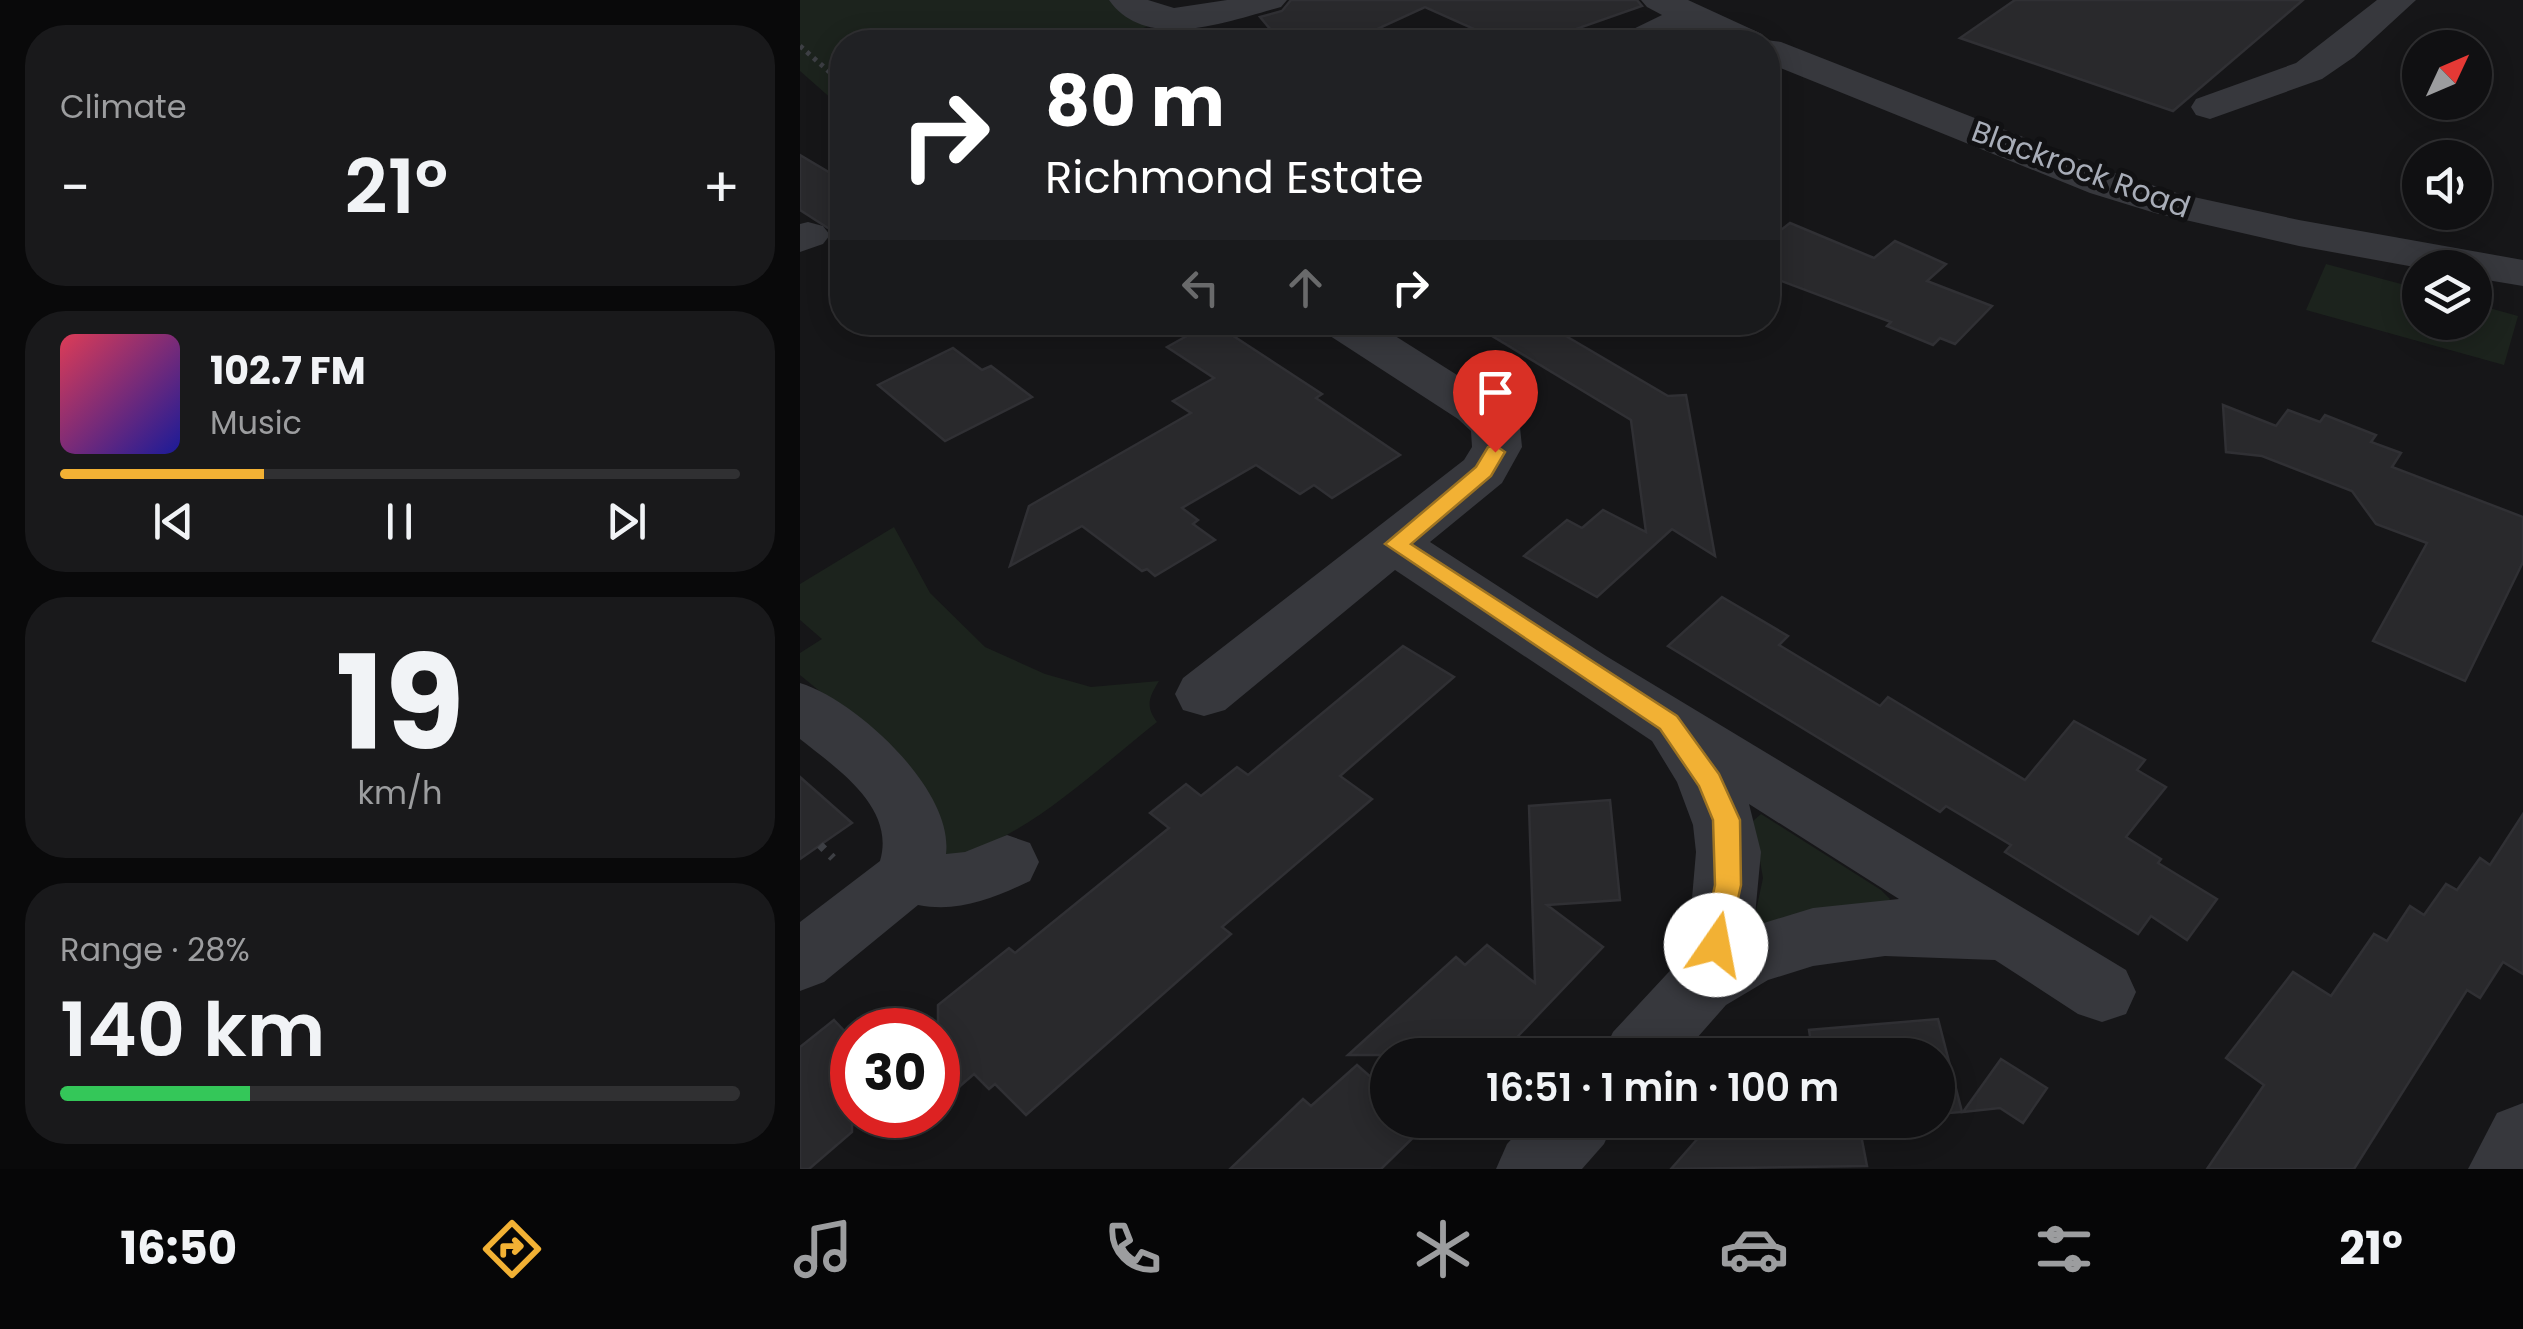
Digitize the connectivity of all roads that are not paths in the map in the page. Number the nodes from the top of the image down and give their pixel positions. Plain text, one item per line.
1 (1127, 0) edge
2 (1270, 0) edge
3 (2398, 0) edge
4 (1673, 8) edge
5 (1225, 10) junction
6 (1242, 30) edge
7 (1649, 30) edge
8 (1722, 30) edge
9 (1780, 55) edge
10 (2210, 107) dead end
11 (2523, 272) edge
12 (1360, 335) edge
13 (1396, 544) junction
14 (1204, 694) dead end
15 (800, 705) edge
16 (1668, 723) junction
17 (1007, 862) dead end
18 (908, 876) junction
19 (2007, 934) junction
20 (800, 961) edge
21 (1709, 978) junction
22 (2102, 992) dead end
23 (1654, 1038) edge
24 (1561, 1138) edge
25 (2523, 1138) edge
26 (1533, 1169) edge
27 (2505, 1169) edge

1 - 5 street
2 - 5 street
3 - 10 street
4 - 7 street
4 - 8 street
5 - 6 street
9 - 11 street, Blackrock Road
12 - 13 street
13 - 14 street
13 - 16 street
15 - 18 street
16 - 19 street
16 - 21 street
17 - 18 street
18 - 20 street
19 - 21 street
19 - 22 street
21 - 23 street
24 - 26 street
25 - 27 street

